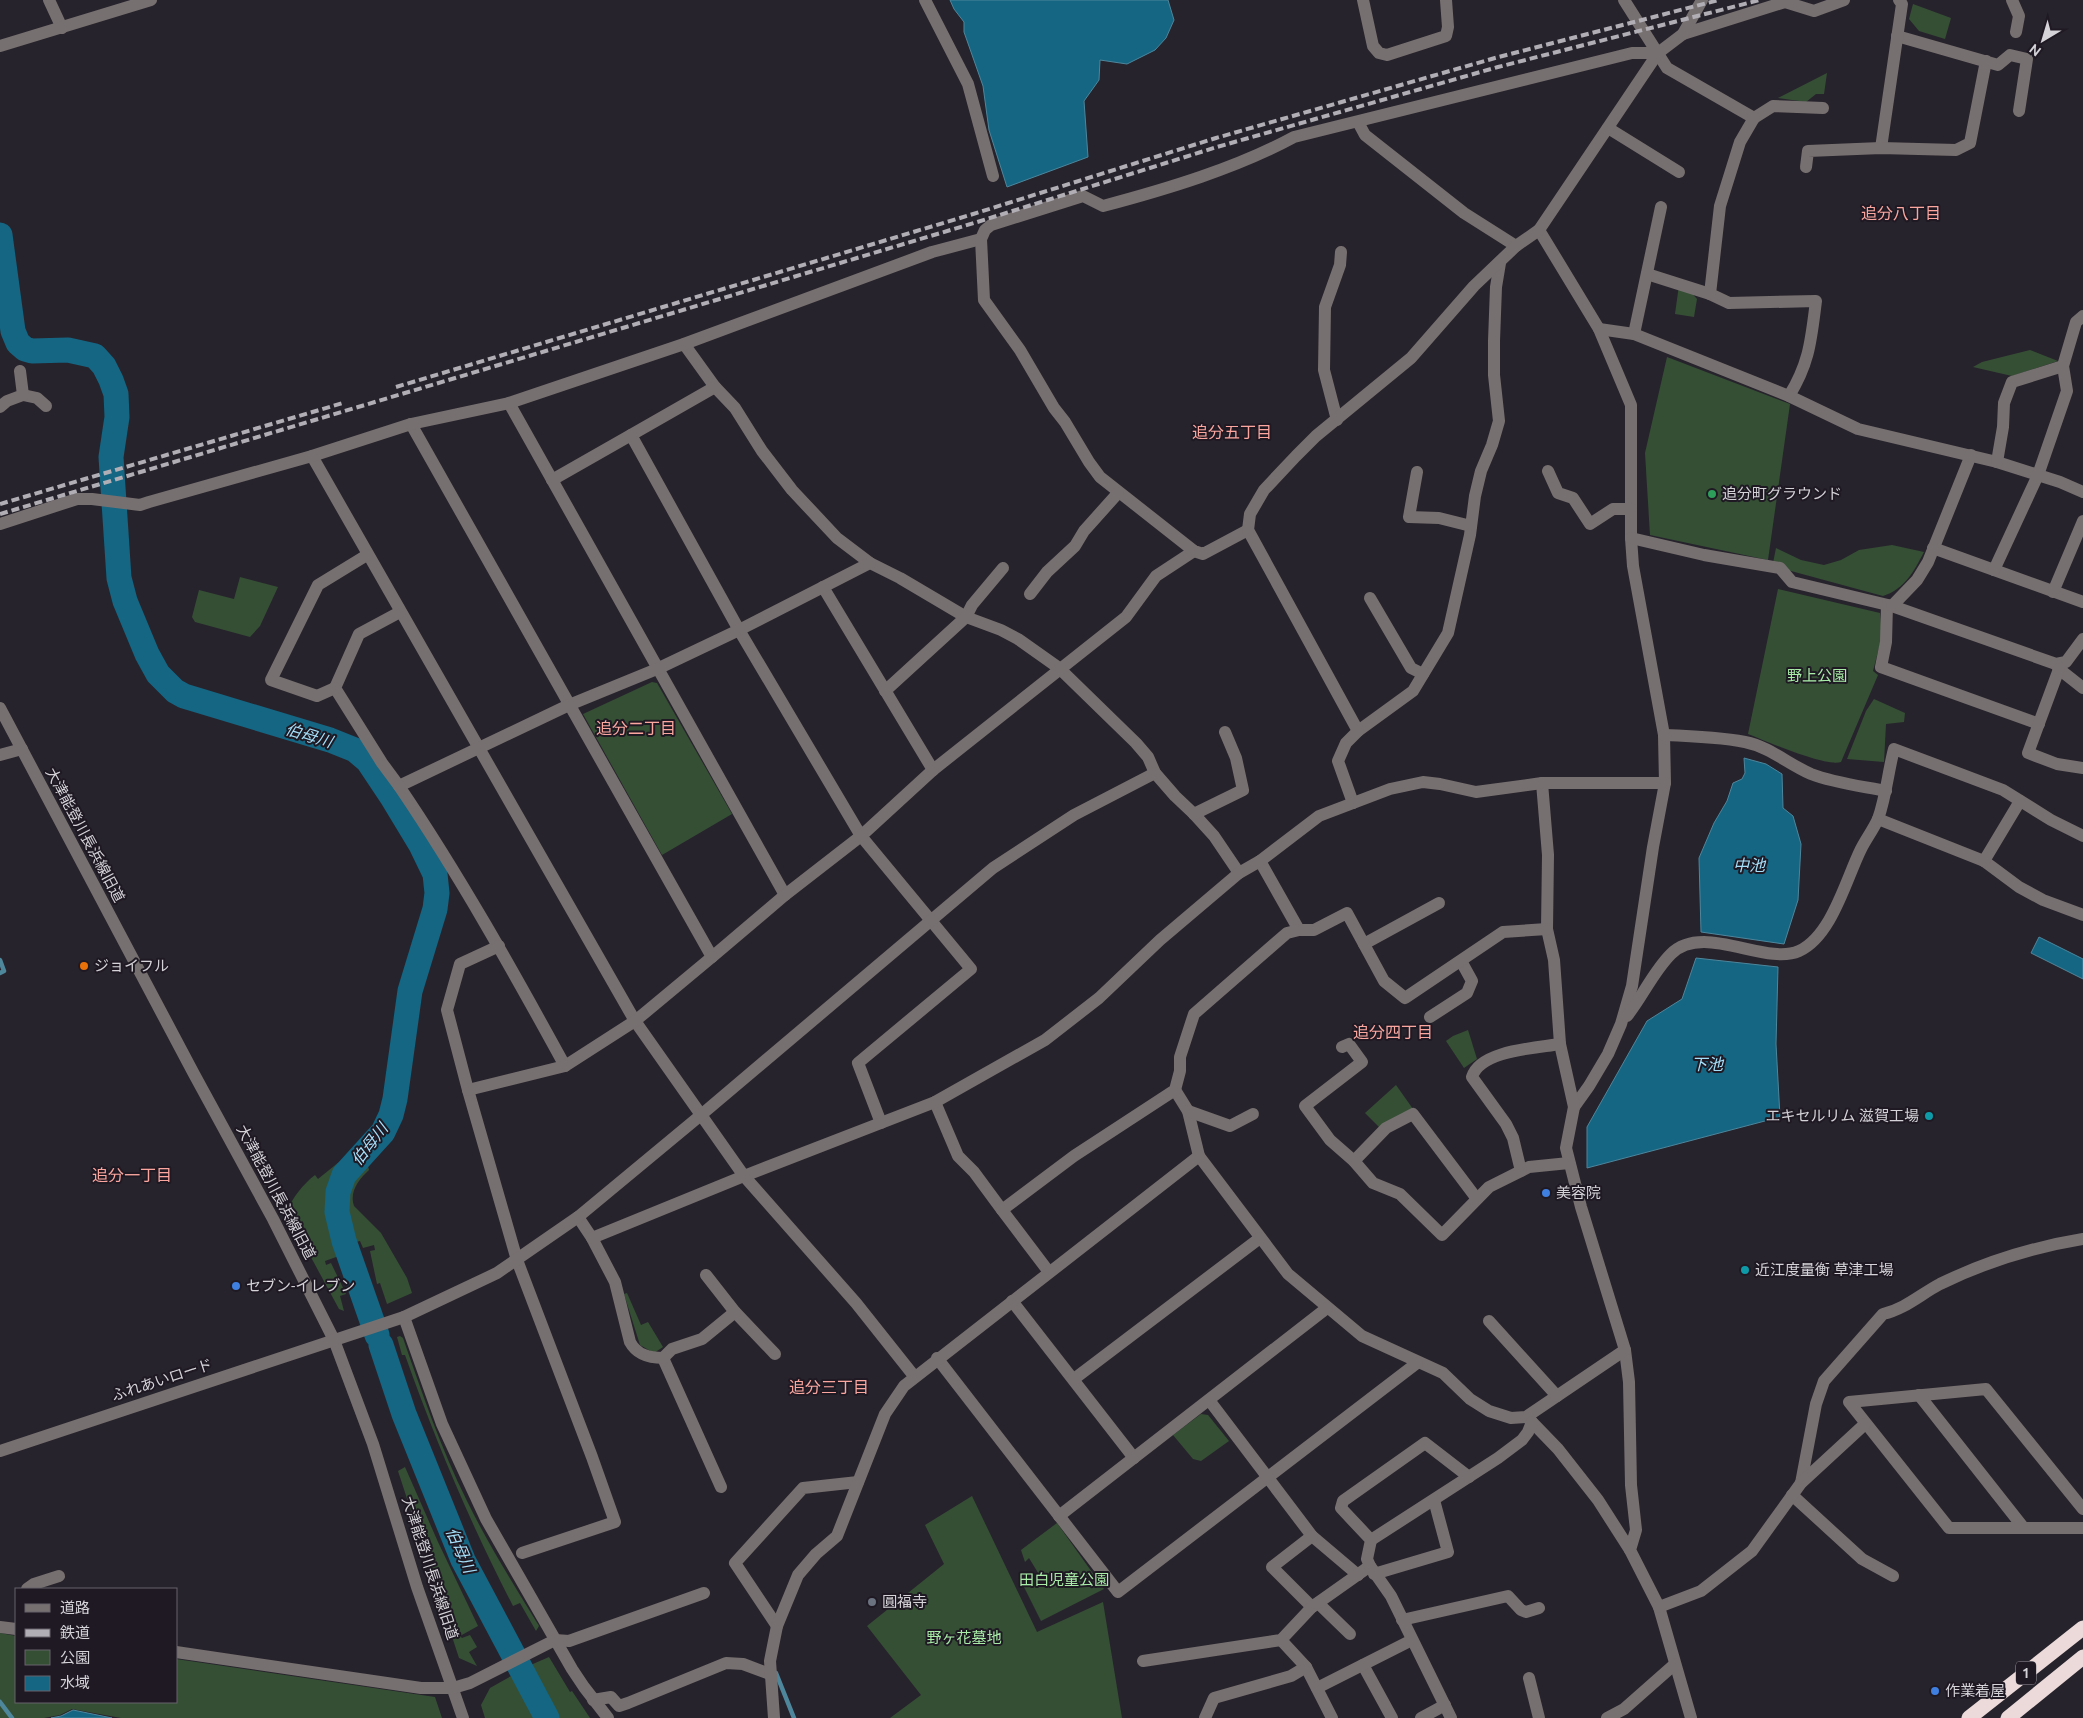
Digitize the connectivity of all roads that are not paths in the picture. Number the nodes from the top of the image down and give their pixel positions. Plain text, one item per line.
1 (49, 0) edge
2 (151, 0) edge
3 (925, 0) edge
4 (1363, 0) edge
5 (1446, 0) edge
6 (1624, 0) edge
7 (1702, 0) edge
8 (1844, 0) edge
9 (1899, 0) edge
10 (2012, 0) edge
11 (62, 28) junction
12 (2016, 32) dead end
13 (1683, 34) junction
14 (1898, 36) junction
15 (0, 46) edge
16 (1658, 53) junction
17 (1986, 61) junction
18 (1823, 108) dead end
19 (2019, 111) dead end
20 (1754, 118) junction
21 (1358, 122) junction
22 (1608, 128) junction
23 (1880, 148) junction
24 (1806, 167) dead end
25 (1679, 172) dead end
26 (993, 176) dead end
27 (1661, 207) dead end
28 (1539, 230) junction
29 (981, 239) junction
30 (1516, 246) junction
31 (1341, 252) dead end
32 (1500, 263) junction
33 (1647, 274) junction
34 (1710, 294) junction
35 (2083, 316) edge
36 (1599, 329) junction
37 (1634, 334) junction
38 (684, 344) junction
39 (2063, 366) junction
40 (20, 371) dead end
41 (716, 386) junction
42 (23, 395) junction
43 (1789, 396) junction
44 (509, 403) junction
45 (46, 406) dead end
46 (0, 407) edge
47 (1337, 420) junction
48 (411, 424) junction
49 (631, 434) junction
50 (1971, 455) junction
51 (312, 456) junction
52 (1997, 462) junction
53 (1548, 471) dead end
54 (1417, 472) dead end
55 (2038, 475) junction
56 (552, 480) junction
57 (2083, 492) edge
58 (1118, 493) junction
59 (1631, 508) junction
60 (2083, 521) edge
61 (0, 524) edge
62 (1471, 526) junction
63 (1248, 530) junction
64 (1631, 538) junction
65 (1933, 548) junction
66 (1194, 551) junction
67 (367, 555) junction
68 (870, 563) junction
69 (1003, 568) dead end
70 (1994, 570) junction
71 (823, 588) junction
72 (2053, 592) junction
73 (1030, 594) dead end
74 (1370, 598) dead end
75 (2083, 602) edge
76 (1890, 606) junction
77 (400, 612) junction
78 (966, 617) junction
79 (739, 630) junction
80 (2083, 639) edge
81 (2057, 666) junction
82 (657, 668) junction
83 (1059, 668) junction
84 (1422, 674) junction
85 (335, 688) junction
86 (2083, 688) edge
87 (885, 691) junction
88 (569, 705) junction
89 (0, 708) edge
90 (2039, 724) junction
91 (1358, 731) junction
92 (1225, 732) dead end
93 (1664, 735) junction
94 (478, 748) junction
95 (22, 750) junction
96 (0, 754) edge
97 (2083, 768) edge
98 (933, 770) junction
99 (1155, 773) junction
100 (1542, 783) junction
101 (1665, 783) junction
102 (399, 786) junction
103 (1886, 791) junction
104 (2020, 801) junction
105 (1353, 803) junction
106 (1194, 814) junction
107 (1878, 819) junction
108 (861, 836) junction
109 (2083, 836) edge
110 (1260, 861) junction
111 (1984, 861) junction
112 (1240, 873) junction
113 (785, 895) junction
114 (1438, 903) dead end
115 (2083, 915) edge
116 (930, 921) junction
117 (1547, 929) junction
118 (1299, 930) junction
119 (1364, 944) junction
120 (499, 946) junction
121 (712, 958) junction
122 (1461, 961) junction
123 (1430, 1017) dead end
124 (635, 1021) junction
125 (1621, 1024) junction
126 (1560, 1044) junction
127 (1342, 1047) dead end
128 (565, 1066) junction
129 (468, 1090) junction
130 (1176, 1090) junction
131 (935, 1102) junction
132 (1574, 1107) junction
133 (1188, 1111) junction
134 (1253, 1114) dead end
135 (701, 1115) junction
136 (881, 1123) junction
137 (1199, 1156) junction
138 (1354, 1161) junction
139 (1570, 1163) junction
140 (1521, 1171) junction
141 (744, 1176) junction
142 (1477, 1199) junction
143 (1002, 1210) junction
144 (578, 1217) junction
145 (592, 1238) junction
146 (1260, 1238) junction
147 (2083, 1239) edge
148 (517, 1260) junction
149 (1049, 1272) junction
150 (706, 1275) dead end
151 (1012, 1301) junction
152 (1327, 1308) junction
153 (735, 1312) junction
154 (399, 1318) junction
155 (1489, 1321) dead end
156 (334, 1340) junction
157 (1625, 1350) junction
158 (774, 1354) dead end
159 (663, 1358) junction
160 (937, 1358) junction
161 (1417, 1363) junction
162 (914, 1376) junction
163 (1074, 1379) junction
164 (1919, 1395) junction
165 (1556, 1396) junction
166 (1209, 1400) junction
167 (1529, 1419) junction
168 (1865, 1424) junction
169 (0, 1451) edge
170 (1134, 1458) junction
171 (1469, 1477) junction
172 (1267, 1478) junction
173 (858, 1482) junction
174 (1801, 1483) junction
175 (721, 1487) dead end
176 (1792, 1495) junction
177 (1434, 1500) junction
178 (2083, 1509) edge
179 (1059, 1516) junction
180 (2024, 1527) junction
181 (2083, 1528) edge
182 (1312, 1536) junction
183 (1372, 1540) junction
184 (1630, 1550) junction
185 (522, 1553) dead end
186 (1372, 1570) junction
187 (1358, 1575) junction
188 (59, 1576) dead end
189 (1893, 1576) dead end
190 (28, 1588) edge
191 (704, 1593) dead end
192 (1315, 1605) junction
193 (1659, 1607) junction
194 (1540, 1608) dead end
195 (1402, 1620) junction
196 (777, 1626) junction
197 (0, 1627) edge
198 (2083, 1628) edge
199 (15, 1629) edge
200 (1350, 1634) dead end
201 (555, 1640) junction
202 (1281, 1640) junction
203 (1412, 1640) junction
204 (178, 1652) edge
205 (2083, 1657) edge
206 (1143, 1661) dead end
207 (1676, 1664) junction
208 (1363, 1665) junction
209 (1306, 1667) junction
210 (770, 1674) junction
211 (1529, 1678) dead end
212 (453, 1688) junction
213 (1317, 1688) junction
214 (593, 1700) junction
215 (1445, 1706) junction
216 (462, 1714) edge
217 (608, 1718) edge
218 (774, 1718) edge
219 (1205, 1718) edge
220 (1332, 1718) edge
221 (1392, 1718) edge
222 (1421, 1718) edge
223 (1451, 1718) edge
224 (1539, 1718) edge
225 (1607, 1718) edge
226 (1691, 1718) edge
227 (1969, 1718) edge
228 (2008, 1718) edge

1 - 11 street
2 - 11 street
3 - 26 street
4 - 5 street
6 - 16 street
7 - 13 street
8 - 13 street
9 - 14 street
10 - 12 street
11 - 15 street
13 - 16 street
14 - 17 street
14 - 23 street
16 - 20 street
16 - 21 street
16 - 22 street
17 - 19 street
17 - 23 street
18 - 20 street
20 - 34 street
21 - 29 street
21 - 30 street
22 - 25 street
22 - 28 street
23 - 24 street
27 - 33 street
28 - 30 street
28 - 36 street
29 - 38 street
29 - 58 street
30 - 32 street
31 - 47 street
32 - 47 street
32 - 62 street
33 - 34 street
33 - 37 street
34 - 43 street
35 - 39 street
36 - 37 street
36 - 59 street
37 - 43 street
38 - 41 street
38 - 44 street
39 - 52 street
39 - 55 street
40 - 42 street
41 - 49 street
41 - 68 street
42 - 45 street
42 - 46 street
43 - 50 street
44 - 48 street
44 - 56 street
47 - 63 street
48 - 51 street
48 - 88 street
49 - 56 street
49 - 79 street
50 - 52 street
50 - 65 street
51 - 61 street
51 - 67 street
52 - 55 street
53 - 59 street
54 - 62 street
55 - 57 street
55 - 70 street
56 - 82 street
58 - 66 street
58 - 73 street
59 - 64 street
60 - 72 street
62 - 84 street
63 - 66 street
63 - 91 street
64 - 76 street
64 - 93 street
65 - 70 street
65 - 76 street
66 - 83 street
67 - 77 street
67 - 85 street
68 - 71 street
68 - 78 street
69 - 78 street
70 - 72 street
71 - 79 street
71 - 87 street
72 - 75 street
74 - 84 street
76 - 81 street
76 - 90 street
77 - 85 street
77 - 94 street
78 - 83 street
78 - 87 street
79 - 82 street
79 - 108 street
80 - 81 street
81 - 86 street
81 - 90 street
82 - 88 street
82 - 113 street
83 - 98 street
83 - 99 street
84 - 91 street
85 - 102 street
87 - 98 street
88 - 94 street
88 - 121 street
89 - 95 street, 大津能登川長浜線旧道
90 - 97 street
91 - 105 street
92 - 106 street
93 - 101 street
93 - 103 street
94 - 102 street
94 - 124 street
95 - 96 street
95 - 156 street, 大津能登川長浜線旧道
98 - 108 street
99 - 106 street
99 - 116 street, ふれあいロード
100 - 101 street
100 - 105 street
100 - 117 street
101 - 125 street
102 - 120 street
103 - 104 street
103 - 107 street
104 - 109 street
104 - 111 street
105 - 110 street
106 - 112 street
107 - 111 street
107 - 125 street
108 - 113 street
108 - 116 street
110 - 112 street
110 - 118 street
111 - 115 street
112 - 131 street
113 - 121 street
114 - 119 street
116 - 135 street, ふれあいロード
116 - 136 street
117 - 122 street
117 - 126 street
118 - 119 street
118 - 130 street
119 - 122 street
120 - 128 street
120 - 129 street
121 - 124 street
122 - 123 street
124 - 128 street
124 - 135 street
125 - 132 street
126 - 132 street
126 - 140 street
127 - 138 street
128 - 129 street
129 - 148 street
130 - 133 street
130 - 143 street
131 - 136 street
131 - 143 street
132 - 139 street
133 - 134 street
133 - 137 street
135 - 141 street
135 - 144 street, ふれあいロード
136 - 141 street
137 - 146 street
137 - 149 street
138 - 142 street
138 - 142 street
139 - 140 street
139 - 157 street
140 - 142 street
141 - 145 street
141 - 162 street
143 - 149 street
144 - 145 street
144 - 148 street, ふれあいロード
145 - 159 street
146 - 152 street
146 - 163 street
147 - 174 street
148 - 154 street, ふれあいロード
148 - 185 street
149 - 151 street
150 - 153 street
151 - 160 street
151 - 163 street
152 - 161 street
152 - 166 street
153 - 158 street
153 - 159 street
154 - 156 street, ふれあいロード
154 - 201 street
155 - 165 street
156 - 169 street, ふれあいロード
156 - 212 street, 大津能登川長浜線旧道
157 - 165 street
157 - 184 street
159 - 175 street
160 - 162 street
160 - 179 street
161 - 167 street
161 - 172 street
162 - 173 street
163 - 170 street
164 - 168 street
164 - 178 street
164 - 180 street
165 - 167 street
166 - 170 street
166 - 172 street
167 - 171 street
167 - 184 street
168 - 174 street
168 - 180 street
170 - 179 street
171 - 177 street
171 - 183 street
172 - 179 street
172 - 182 street
173 - 196 street
173 - 196 street
174 - 176 street
176 - 189 street
176 - 193 street
177 - 183 street
177 - 186 street
180 - 181 street
182 - 187 street
182 - 192 street
183 - 186 street
184 - 193 street
186 - 187 street
186 - 195 street
187 - 192 street
188 - 190 street
191 - 201 street
192 - 200 street
192 - 202 street
193 - 207 street
194 - 195 street
195 - 203 street
196 - 210 street
197 - 199 street
198 - 227 highway, 1
201 - 212 street
201 - 214 street
202 - 206 street
202 - 209 street
203 - 208 street
203 - 215 street
204 - 212 street
205 - 228 highway, 1
207 - 225 street
207 - 226 street
208 - 213 street
208 - 221 street
209 - 213 street
209 - 219 street
210 - 214 street
210 - 218 street
211 - 224 street
212 - 216 street, 大津能登川長浜線旧道
213 - 220 street
214 - 217 street
215 - 222 street
215 - 223 street

